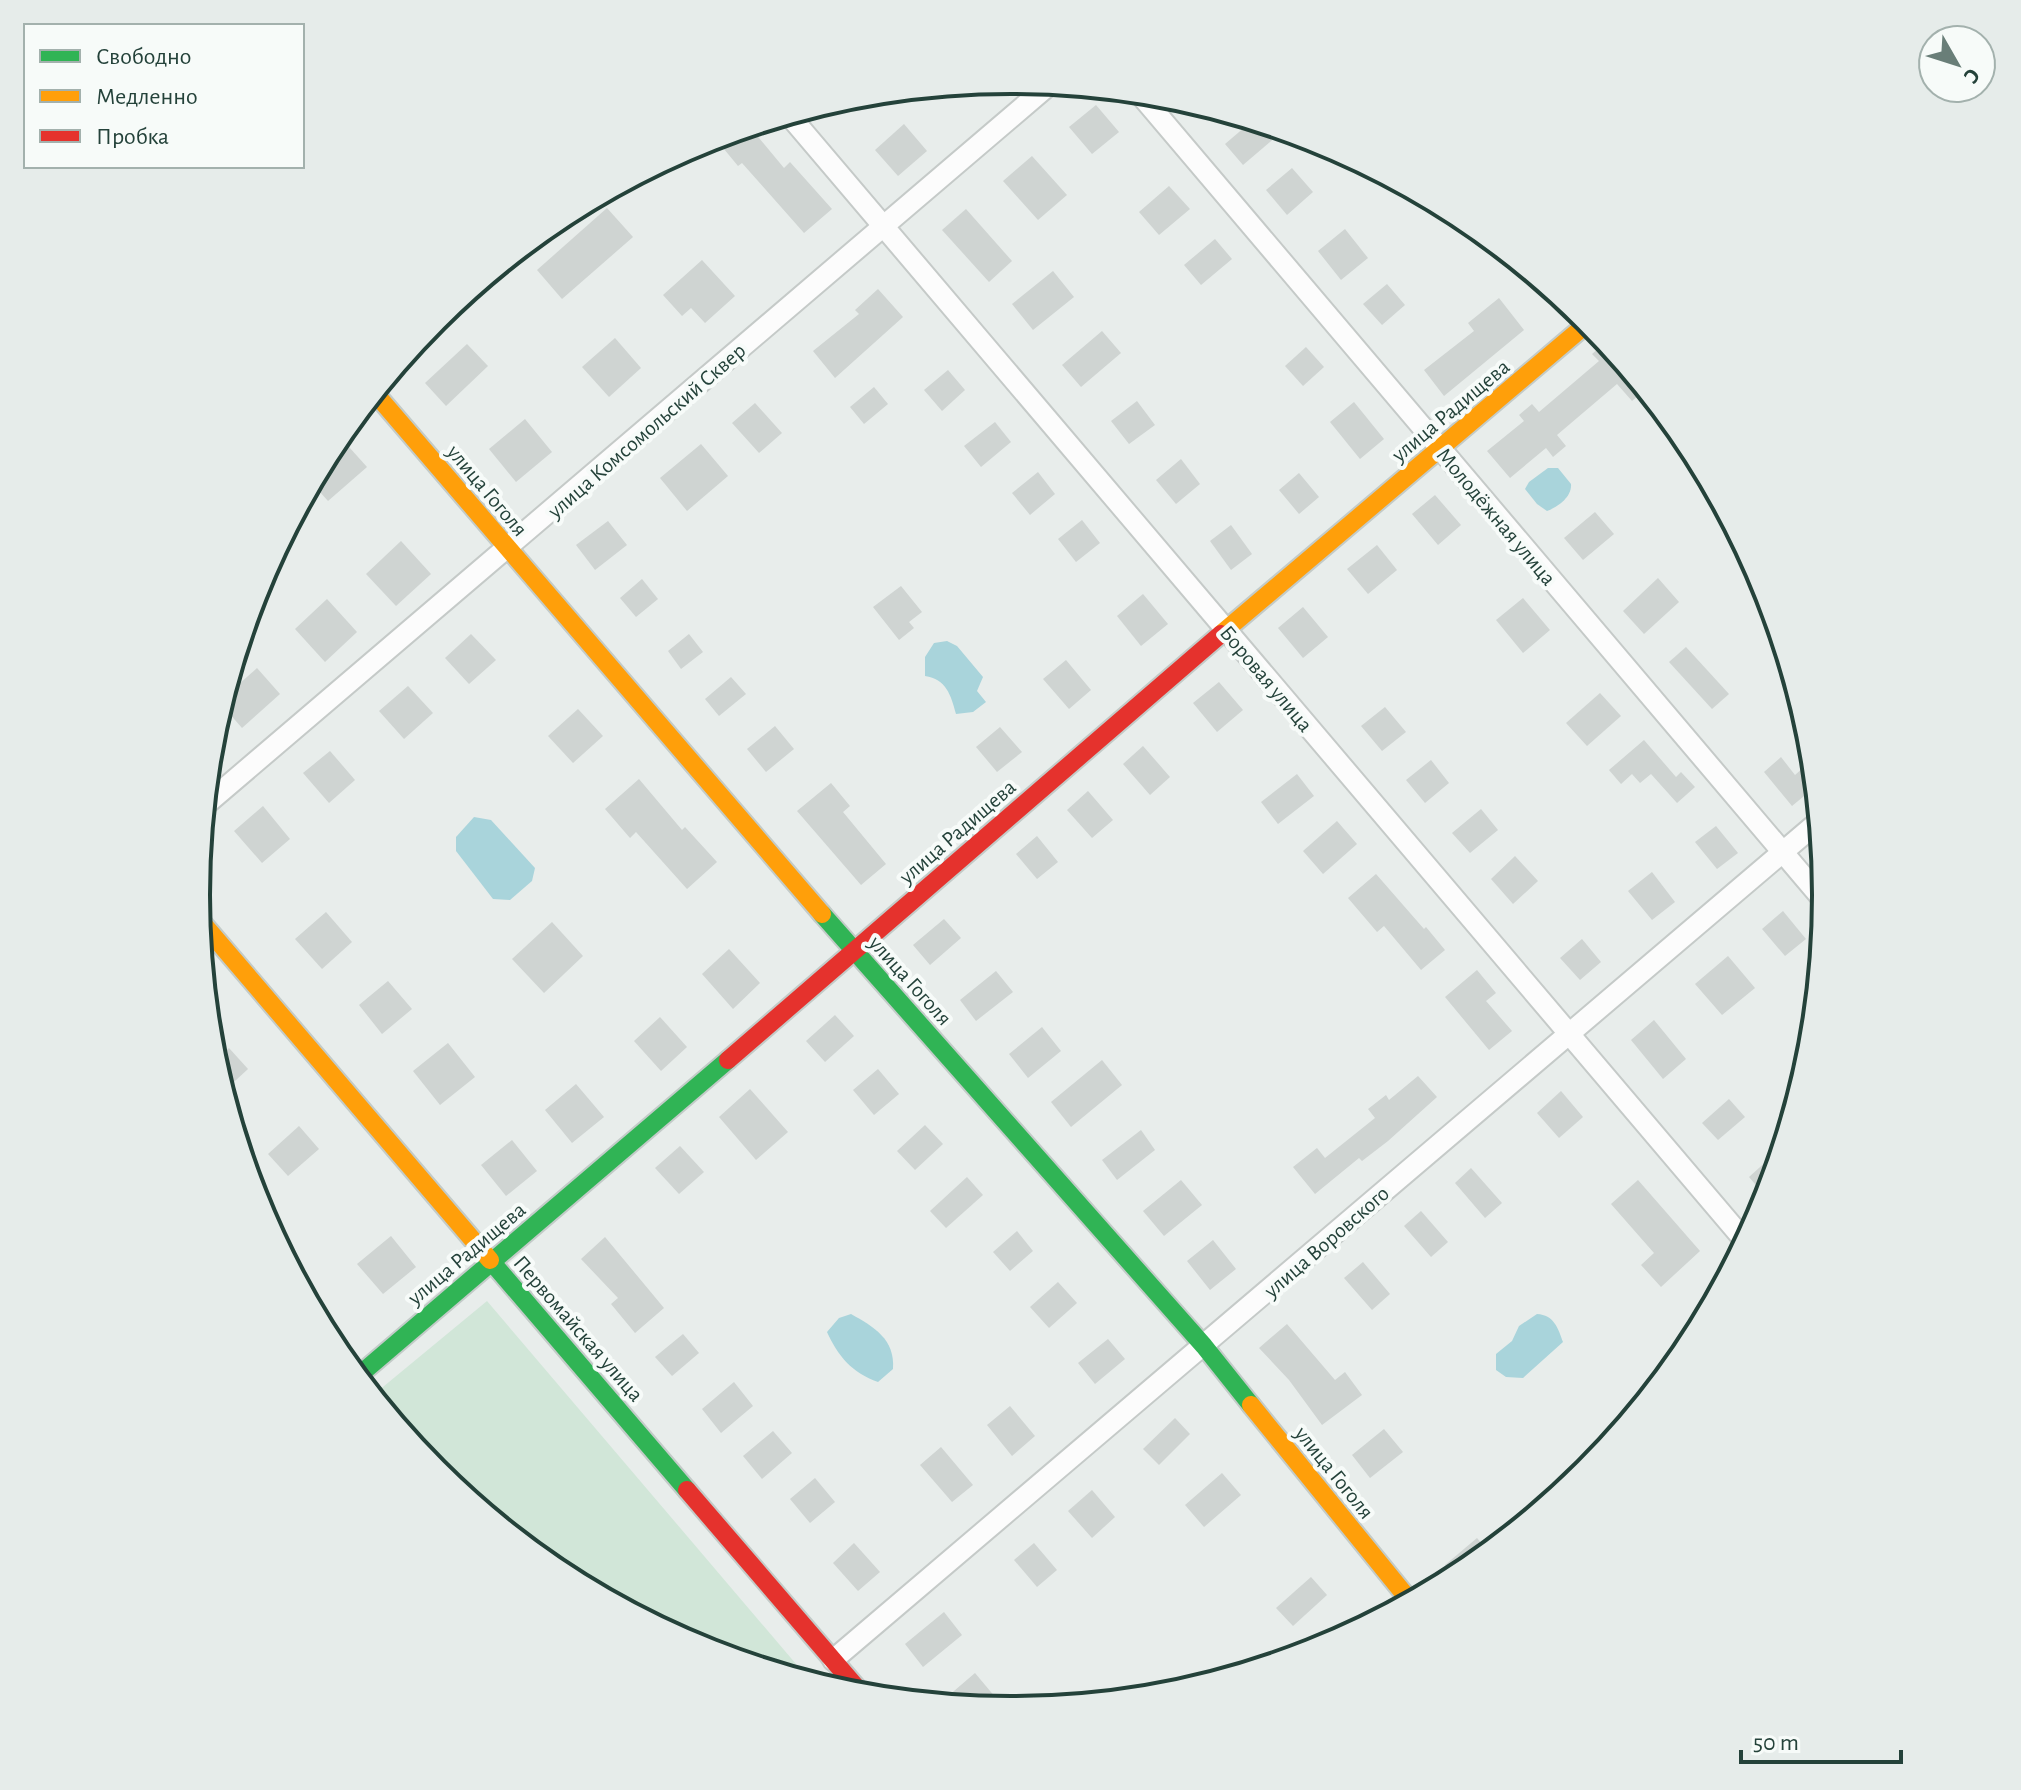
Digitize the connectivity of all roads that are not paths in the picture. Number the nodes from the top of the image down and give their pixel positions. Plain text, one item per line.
1 (1037, 95) edge
2 (1150, 106) edge
3 (796, 123) edge
4 (884, 227) junction
5 (1579, 331) edge
6 (381, 400) edge
7 (1440, 450) junction
8 (507, 550) junction
9 (1227, 629) junction
10 (215, 796) edge
11 (1809, 830) edge
12 (1782, 853) junction
13 (1812, 887) edge
14 (211, 933) edge
15 (855, 952) junction
16 (1567, 1035) junction
17 (1737, 1232) edge
18 (492, 1263) junction
19 (1204, 1346) junction
20 (365, 1370) edge
21 (1403, 1593) edge
22 (833, 1660) junction
23 (850, 1680) edge

1 - 4 street, улица Комсомольский Сквер
2 - 7 street, Молодёжная улица
3 - 4 street, Боровая улица
4 - 8 street, улица Комсомольский Сквер
4 - 9 street, Боровая улица
5 - 7 street, улица Радищева
6 - 8 street, улица Гоголя
7 - 9 street, улица Радищева
7 - 12 street, Молодёжная улица
8 - 10 street, улица Комсомольский Сквер
8 - 15 street, улица Гоголя
9 - 15 street, улица Радищева
9 - 16 street, Боровая улица
11 - 12 street, улица Воровского
12 - 13 street, Молодёжная улица
12 - 16 street, улица Воровского
14 - 18 street, Первомайская улица
15 - 18 street, улица Радищева
15 - 19 street, улица Гоголя
16 - 17 street, Боровая улица
16 - 19 street, улица Воровского
18 - 20 street, улица Радищева
18 - 22 street, Первомайская улица
19 - 21 street, улица Гоголя
19 - 22 street, улица Воровского
22 - 23 street, Первомайская улица

